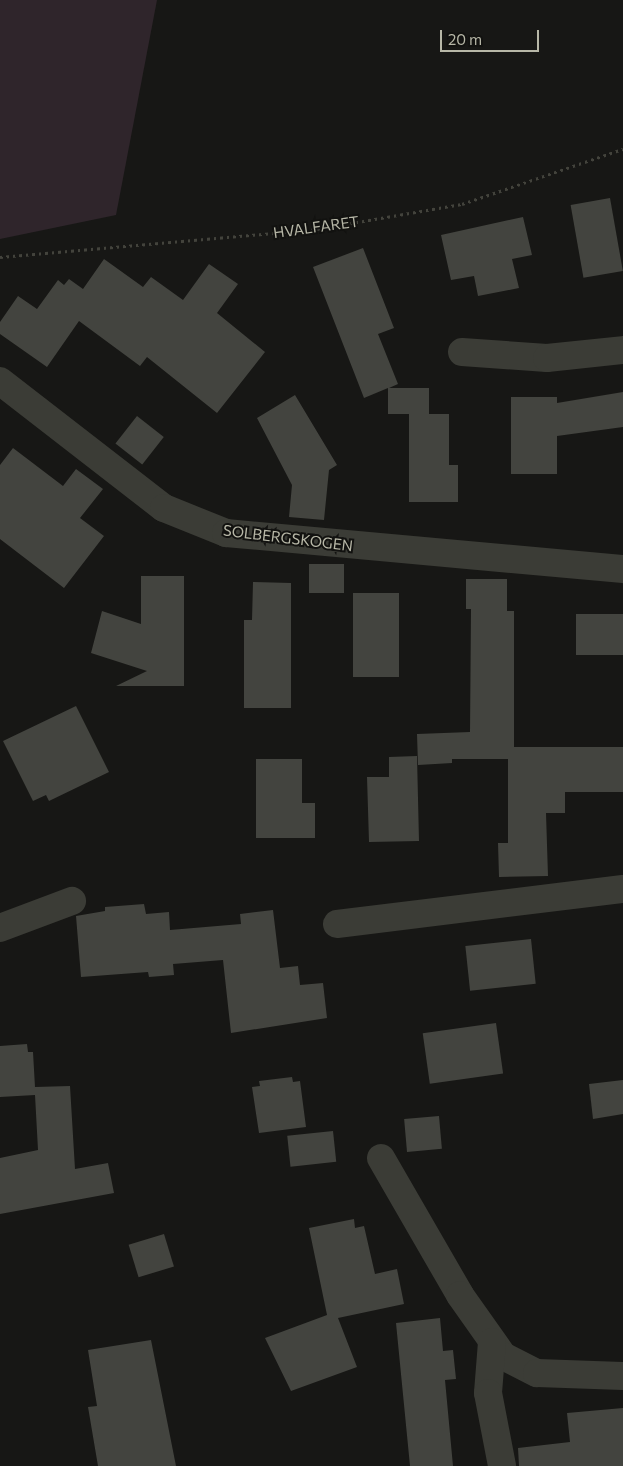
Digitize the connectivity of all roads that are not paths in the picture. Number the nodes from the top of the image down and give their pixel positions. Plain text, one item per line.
1 (623, 350) edge
2 (462, 352) dead end
3 (0, 381) edge
4 (623, 569) edge
5 (623, 889) edge
6 (72, 901) dead end
7 (337, 924) dead end
8 (0, 928) edge
9 (381, 1158) dead end
10 (492, 1342) junction
11 (623, 1376) edge
12 (502, 1466) edge

1 - 2 street
3 - 4 street, SOLBERGSKOGEN
5 - 7 street
6 - 8 street
9 - 10 street
10 - 11 street
10 - 12 street

